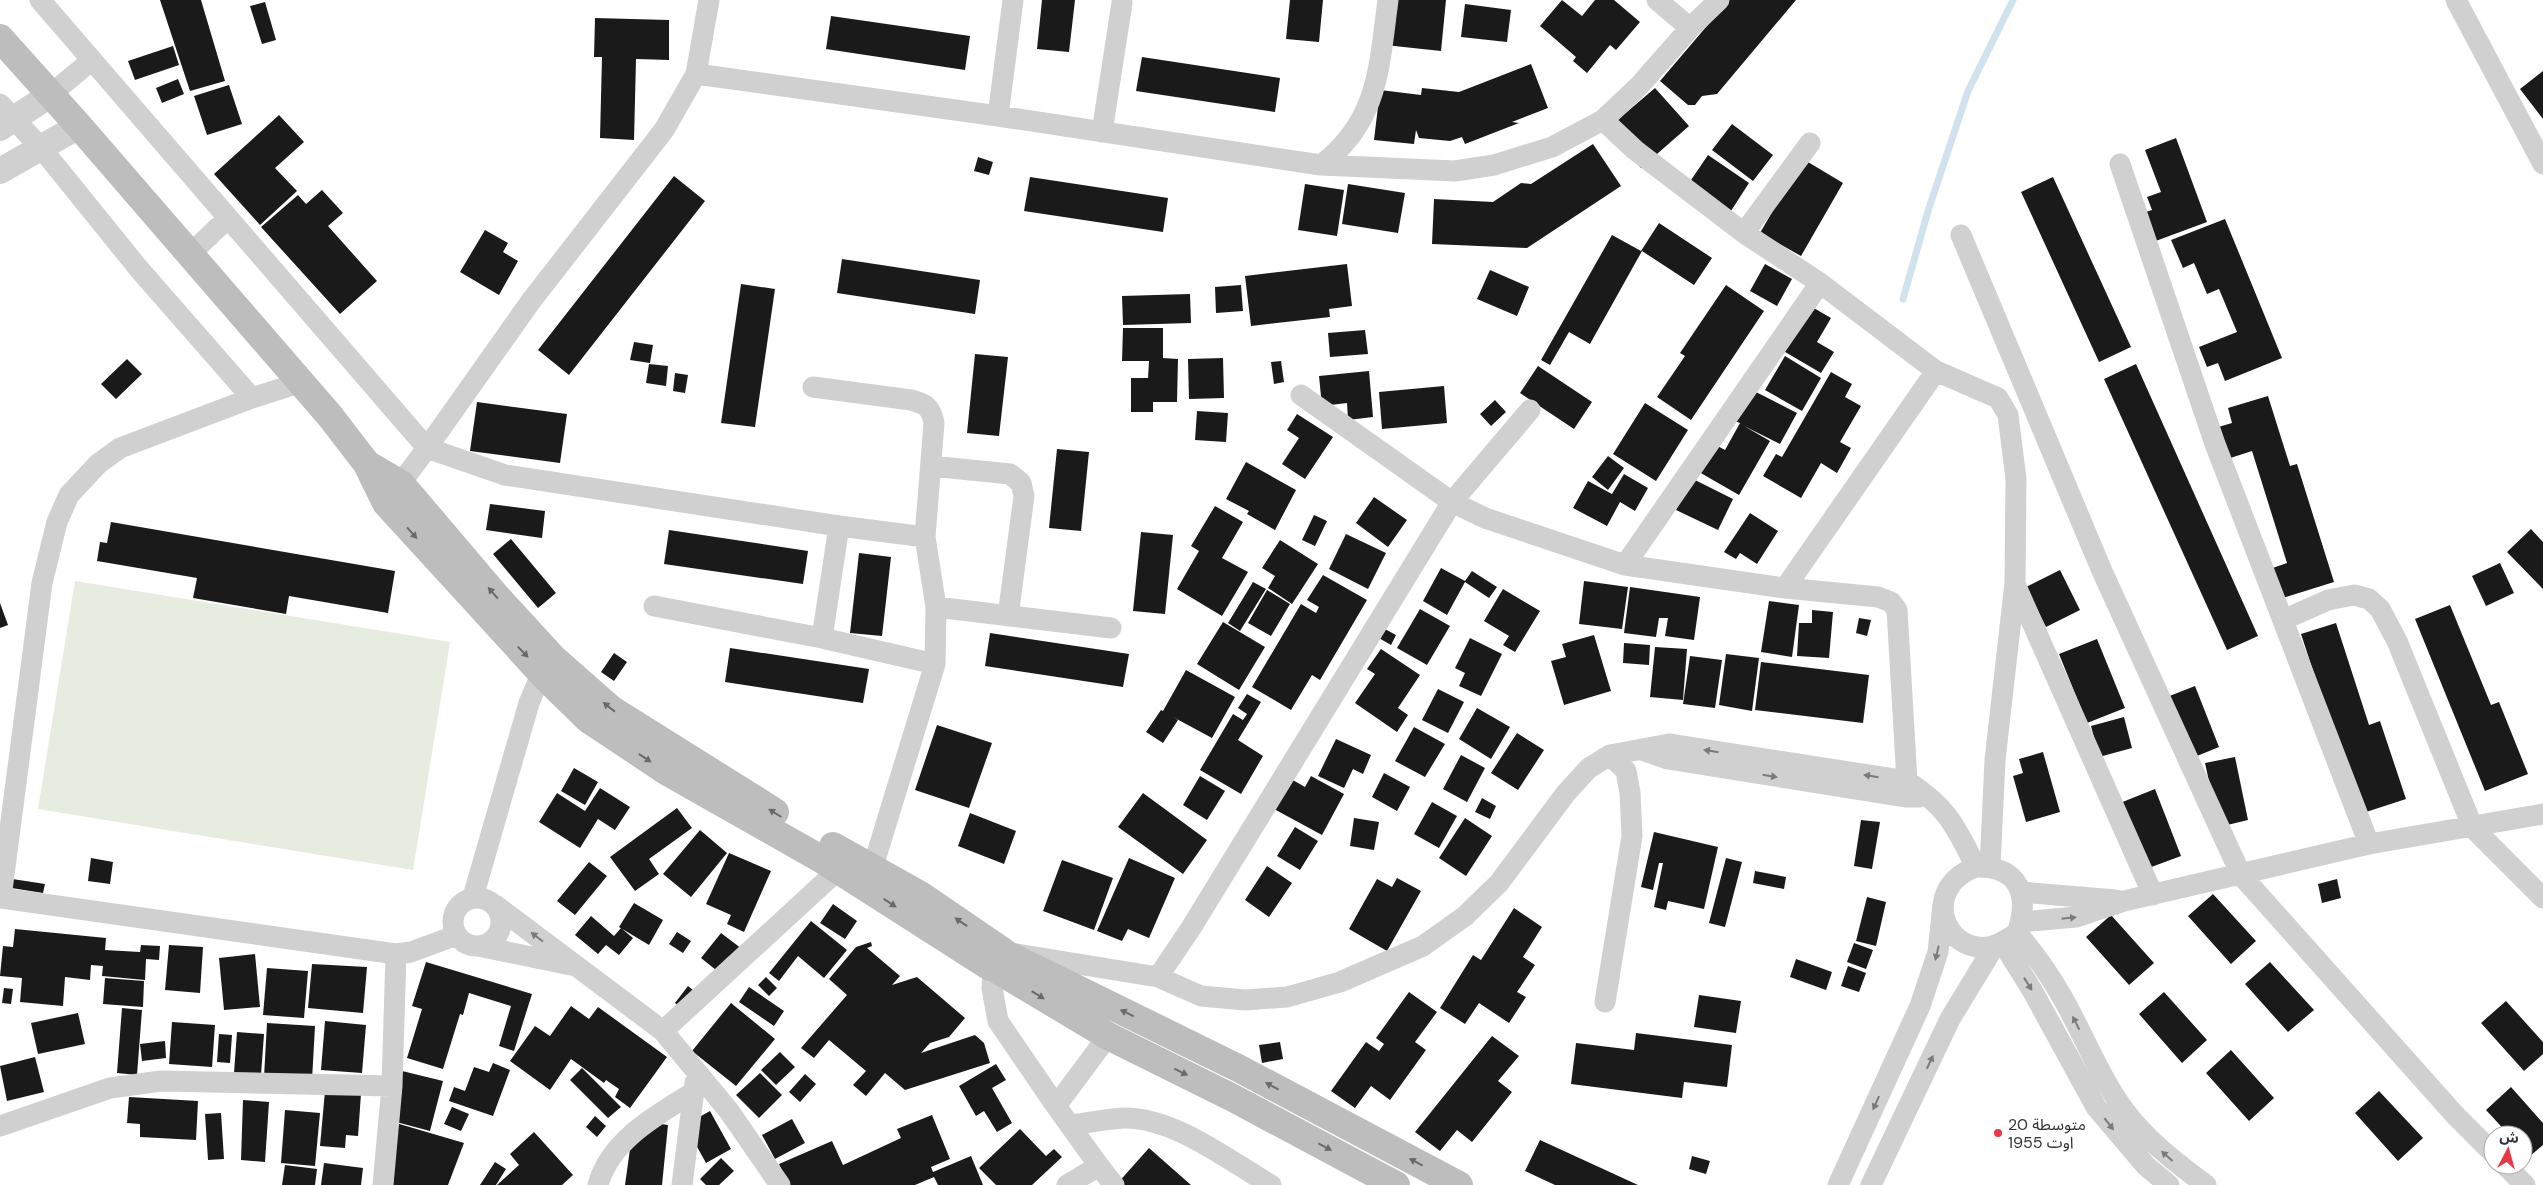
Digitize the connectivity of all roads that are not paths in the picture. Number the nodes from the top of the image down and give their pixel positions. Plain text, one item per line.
1 (40, 0) edge
2 (710, 0) edge
3 (1013, 0) edge
4 (1388, 0) edge
5 (1657, 0) edge
6 (1719, 0) edge
7 (2456, 0) edge
8 (1122, 4) dead end
9 (1690, 28) junction
10 (0, 38) edge
11 (92, 60) junction
12 (696, 74) junction
13 (50, 95) junction
14 (998, 116) junction
15 (5, 117) edge
16 (1603, 120) junction
17 (80, 126) junction
18 (1102, 132) junction
19 (1810, 143) dead end
20 (42, 149) junction
21 (2120, 164) dead end
22 (2543, 164) edge
23 (1322, 165) junction
24 (0, 171) edge
25 (228, 218) junction
26 (1744, 233) junction
27 (1962, 235) dead end
28 (190, 254) junction
29 (1820, 283) junction
30 (1936, 371) junction
31 (302, 382) junction
32 (812, 387) dead end
33 (2026, 389) junction
34 (1301, 395) dead end
35 (252, 398) junction
36 (1998, 398) junction
37 (1530, 410) dead end
38 (427, 448) junction
39 (931, 466) junction
40 (393, 494) junction
41 (1452, 502) junction
42 (839, 526) junction
43 (925, 537) junction
44 (1625, 565) junction
45 (2015, 583) junction
46 (1785, 588) junction
47 (654, 606) dead end
48 (936, 607) junction
49 (1008, 616) junction
50 (2283, 620) junction
51 (1111, 628) dead end
52 (822, 638) junction
53 (935, 664) junction
54 (547, 665) junction
55 (1610, 755) junction
56 (1906, 789) junction
57 (2543, 814) edge
58 (2473, 828) junction
59 (2369, 844) junction
60 (1983, 867) junction
61 (838, 870) junction
62 (2241, 875) junction
63 (870, 878) junction
64 (2021, 892) junction
65 (2153, 895) junction
66 (473, 897) junction
67 (2543, 898) edge
68 (0, 900) edge
69 (2124, 901) junction
70 (1943, 904) junction
71 (495, 905) junction
72 (457, 935) junction
73 (2009, 935) junction
74 (478, 946) junction
75 (396, 954) junction
76 (998, 960) junction
77 (576, 966) junction
78 (1158, 977) junction
79 (1605, 1002) dead end
80 (664, 1031) junction
81 (1108, 1036) junction
82 (696, 1069) junction
83 (392, 1086) junction
84 (694, 1092) junction
85 (1056, 1106) junction
86 (1070, 1125) junction
87 (0, 1126) edge
88 (2483, 1143) edge
89 (1100, 1166) junction
90 (2515, 1175) edge
91 (383, 1185) edge
92 (598, 1185) edge
93 (682, 1185) edge
94 (780, 1185) edge
95 (1067, 1185) edge
96 (1114, 1185) edge
97 (1271, 1185) edge
98 (1396, 1185) edge
99 (1459, 1185) edge
100 (1838, 1185) edge
101 (1871, 1185) edge
102 (2169, 1185) edge
103 (2206, 1185) edge
104 (2525, 1185) edge

1 - 11 street
2 - 12 street
3 - 14 street
4 - 23 street
5 - 9 street
6 - 9 street
7 - 22 street
8 - 18 street
9 - 16 street
10 - 13 main road
11 - 13 street
11 - 25 street
12 - 14 street
12 - 38 street
13 - 15 street
13 - 17 main road
14 - 18 street
15 - 20 street
16 - 23 street
16 - 26 street
17 - 20 street
17 - 28 main road
18 - 23 street
19 - 26 street
20 - 24 street
20 - 35 street
21 - 50 street
25 - 28 street
25 - 38 street
26 - 29 street
27 - 33 street
28 - 31 main road
29 - 30 street
29 - 44 street
30 - 36 street
30 - 46 street
31 - 35 street
31 - 40 main road
32 - 39 street
33 - 36 street
33 - 62 street
34 - 41 street
35 - 68 street
36 - 45 street
37 - 41 street
38 - 40 street
38 - 42 street
39 - 43 street
39 - 49 street
40 - 54 main road
41 - 44 street
41 - 78 street
42 - 43 street
42 - 52 street
43 - 48 street
44 - 46 street
45 - 60 street
45 - 65 street
46 - 56 street
47 - 52 street
48 - 49 street
48 - 53 street
49 - 51 street
50 - 58 street
50 - 59 street
52 - 53 street
53 - 63 street
54 -> 61 main road
63 -> 54 main road
54 - 66 street
55 - 56 street
55 - 78 street
55 - 79 street
56 - 60 street
57 - 58 street
58 - 59 street
58 - 67 street
59 - 62 street
60 - 64 street
60 - 70 street
61 - 63 main road
61 - 80 street
62 - 65 street
62 - 88 street
63 - 76 main road
64 - 69 street
64 - 73 street
65 - 69 street
66 - 71 street
66 - 72 street
68 - 75 street
73 -> 69 street
70 - 73 street
70 -> 100 street
71 - 74 street
77 -> 71 street
72 - 74 street
72 - 75 street
101 -> 73 street
73 -> 102 street
103 -> 73 street
74 - 77 street
75 - 83 street
76 - 78 street
76 -> 81 main road
76 - 85 street
99 -> 76 main road
77 - 80 street
80 - 82 street
81 - 85 street
81 -> 98 main road
82 - 84 street
82 - 94 street
83 - 87 street
83 - 91 street
84 - 92 street
84 - 93 street
85 - 86 street
86 - 89 street
86 - 97 street
89 - 95 street
89 - 96 street
90 - 104 street

